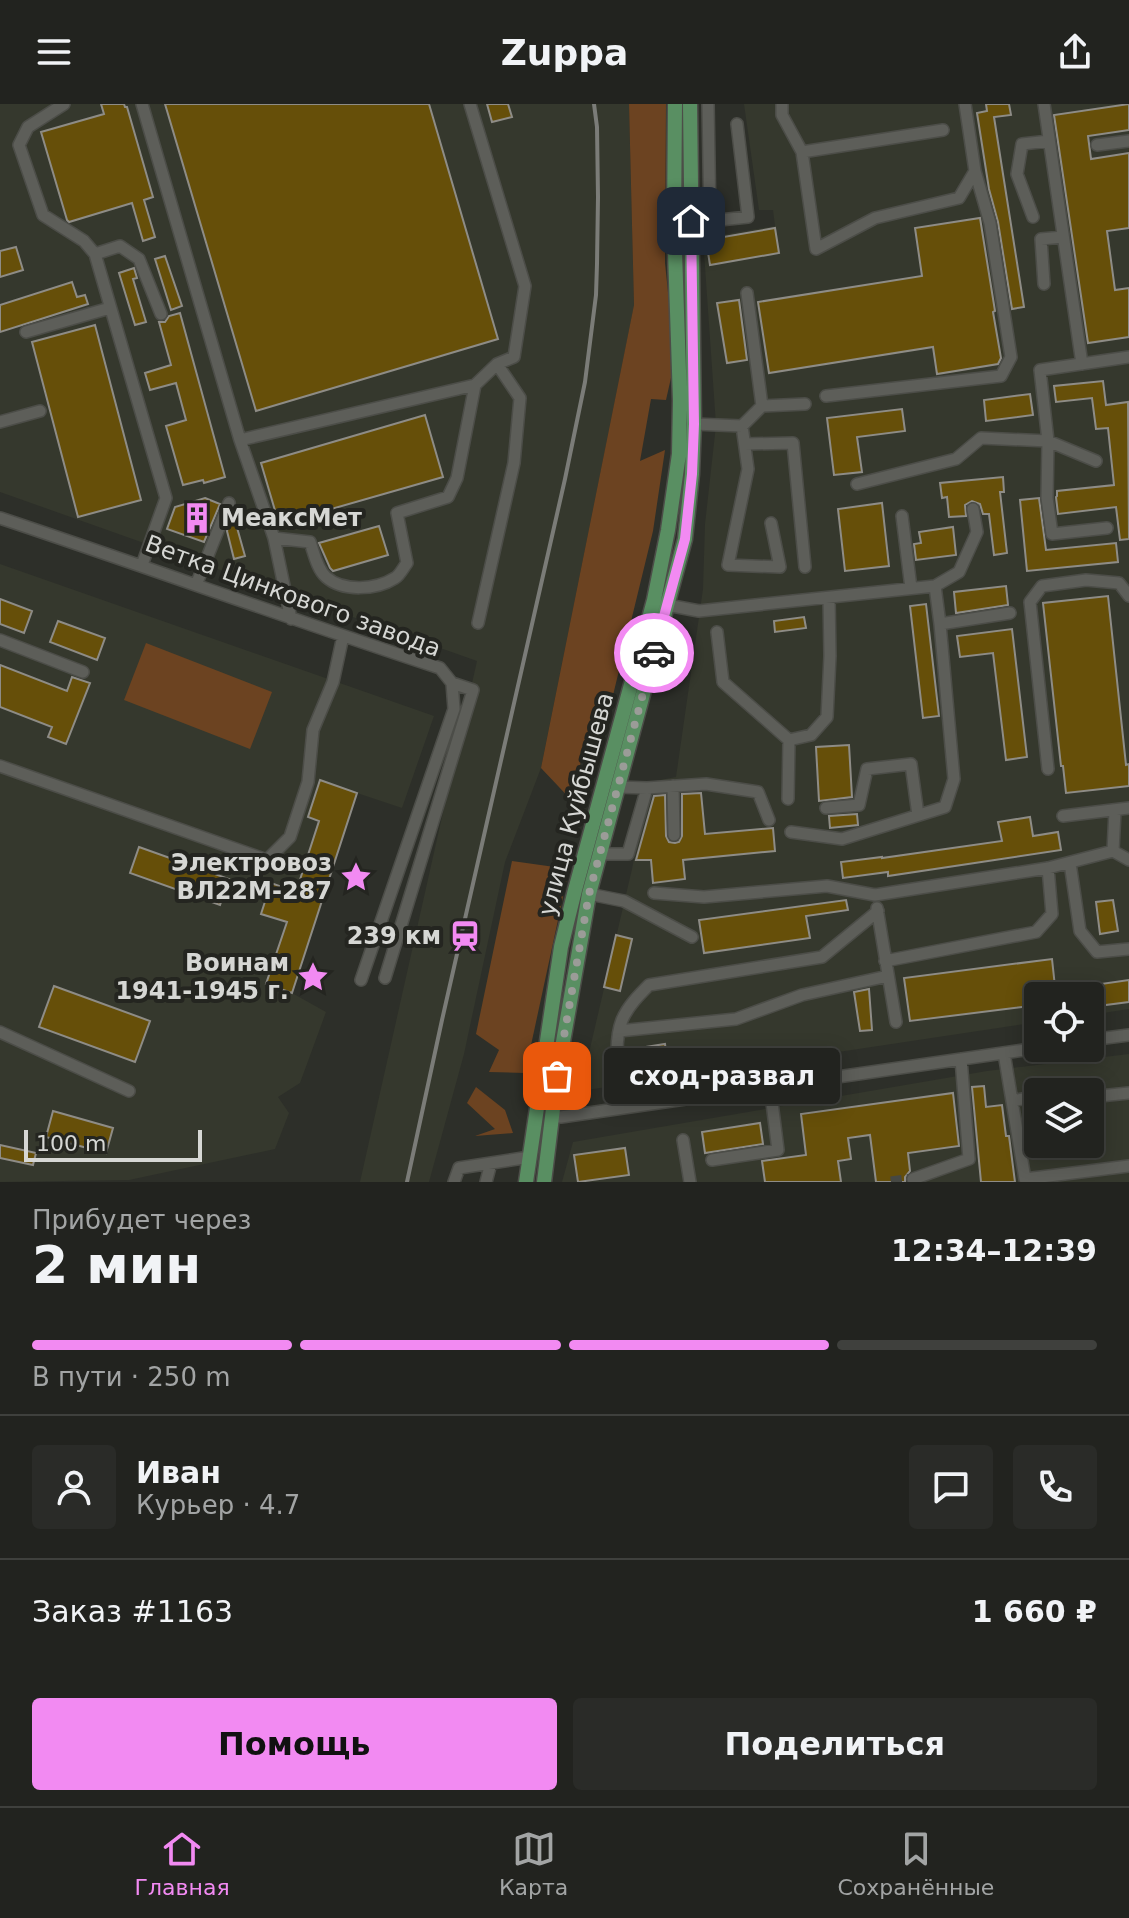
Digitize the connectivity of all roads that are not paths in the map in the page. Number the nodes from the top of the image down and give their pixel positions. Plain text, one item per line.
1 (64, 104) edge
2 (142, 104) edge
3 (470, 104) edge
4 (675, 104) edge
5 (690, 104) edge
6 (708, 104) edge
7 (782, 104) edge
8 (965, 104) edge
9 (1044, 104) edge
10 (737, 124) dead end
11 (943, 130) dead end
12 (1049, 141) junction
13 (1129, 141) edge
14 (1097, 145) dead end
15 (802, 152) junction
16 (975, 171) junction
17 (1033, 217) dead end
18 (1063, 237) junction
19 (95, 254) junction
20 (1044, 284) dead end
21 (747, 293) dead end
22 (110, 308) junction
23 (161, 314) dead end
24 (26, 332) dead end
25 (1129, 357) edge
26 (497, 364) junction
27 (1082, 364) junction
28 (475, 385) junction
29 (826, 396) dead end
30 (805, 404) dead end
31 (762, 406) junction
32 (40, 411) dead end
33 (0, 422) edge
34 (694, 424) junction
35 (742, 426) junction
36 (240, 440) junction
37 (1048, 441) junction
38 (745, 444) junction
39 (1096, 461) dead end
40 (857, 484) dead end
41 (229, 503) dead end
42 (973, 509) dead end
43 (902, 516) dead end
44 (0, 518) edge
45 (771, 523) dead end
46 (1107, 528) dead end
47 (274, 538) junction
48 (142, 565) junction
49 (805, 567) dead end
50 (196, 585) junction
51 (935, 586) junction
52 (911, 588) junction
53 (1129, 596) edge
54 (829, 598) junction
55 (660, 603) junction
56 (1010, 613) dead end
57 (291, 619) junction
58 (478, 623) dead end
59 (940, 624) junction
60 (717, 632) dead end
61 (343, 636) junction
62 (0, 640) edge
63 (83, 672) dead end
64 (452, 683) junction
65 (789, 740) junction
66 (0, 766) edge
67 (1048, 769) dead end
68 (673, 786) junction
69 (618, 787) junction
70 (647, 788) junction
71 (788, 799) dead end
72 (826, 808) dead end
73 (1129, 808) edge
74 (1115, 811) junction
75 (918, 815) junction
76 (1063, 816) dead end
77 (769, 820) dead end
78 (791, 832) dead end
79 (674, 835) dead end
80 (1113, 851) junction
81 (600, 854) junction
82 (1129, 860) edge
83 (1070, 863) junction
84 (1048, 868) junction
85 (654, 893) dead end
86 (589, 894) junction
87 (875, 895) junction
88 (878, 911) junction
89 (692, 937) dead end
90 (1129, 949) edge
91 (885, 961) junction
92 (888, 976) junction
93 (385, 978) dead end
94 (361, 980) dead end
95 (896, 1022) dead end
96 (619, 1031) junction
97 (0, 1032) edge
98 (1129, 1035) edge
99 (1104, 1038) edge
100 (1024, 1050) edge
101 (1004, 1053) junction
102 (961, 1059) junction
103 (770, 1087) junction
104 (129, 1091) dead end
105 (1129, 1093) edge
106 (1104, 1096) edge
107 (1024, 1099) edge
108 (1012, 1101) junction
109 (623, 1108) junction
110 (535, 1114) junction
111 (552, 1117) junction
112 (683, 1140) dead end
113 (530, 1157) junction
114 (712, 1160) dead end
115 (491, 1163) junction
116 (1129, 1166) edge
117 (913, 1179) dead end
118 (454, 1182) edge
119 (486, 1182) edge
120 (526, 1182) edge
121 (544, 1182) edge
122 (690, 1182) edge

1 - 19 street
2 - 36 street
3 - 26 street
4 - 55 main road, улица Куйбышева
5 - 34 main road, улица Куйбышева
6 - 10 street
7 - 15 street
8 - 16 street
9 - 12 street
11 - 15 street
12 - 17 street
12 - 18 street
13 - 14 street
15 - 16 street
16 - 29 street
18 - 20 street
18 - 27 street
19 - 22 street
19 - 23 street
21 - 31 street
22 - 24 street
22 - 48 street
25 - 27 street
26 - 28 street
26 - 58 street
27 - 37 street
28 - 36 street
28 - 47 street
30 - 31 street
31 - 35 street
32 - 33 street
34 - 35 street
34 - 55 main road, улица Куйбышева
35 - 38 street
36 - 47 street
37 - 39 street
37 - 40 street
37 - 46 street
38 - 45 street
38 - 49 street
41 - 50 street
42 - 51 street
43 - 52 street
44 - 48 street, Ветка Цинкового завода
47 - 57 street
48 - 50 street, Ветка Цинкового завода
50 - 57 street, Ветка Цинкового завода
51 - 52 street
51 - 59 street
52 - 54 street
53 - 67 street
54 - 55 street
54 - 65 street
55 - 69 main road, улица Куйбышева
55 - 110 main road, улица Куйбышева
56 - 59 street
57 - 61 street, Ветка Цинкового завода
59 - 75 street
60 - 65 street
61 - 64 street, Ветка Цинкового завода
61 - 66 street
62 - 63 street
64 - 93 street
64 - 94 street, Ветка Цинкового завода
65 - 71 street
68 - 70 street
68 - 77 street
68 - 79 street
69 - 70 street
69 - 81 main road, улица Куйбышева
70 - 81 street
72 - 75 street
73 - 74 street
74 - 76 street
74 - 80 street
75 - 78 street
80 - 82 street
80 - 83 street
81 - 86 main road, улица Куйбышева
83 - 84 street
83 - 90 street
84 - 87 street
84 - 91 street
85 - 87 street
86 - 89 street
86 - 111 main road, улица Куйбышева
87 - 88 street
88 - 91 street
88 - 96 street
91 - 92 street
92 - 95 street
92 - 96 street
96 - 109 street
97 - 104 street
98 - 99 street
100 - 101 street
101 - 102 street
101 - 108 street
102 - 103 street
102 - 117 street
103 - 109 street
103 - 114 street
105 - 106 street
107 - 108 street
108 - 116 street
109 - 111 street
110 - 111 main road
110 - 113 main road, улица Куйбышева
111 - 121 main road, улица Куйбышева
112 - 122 street
113 - 115 street
113 - 120 main road, улица Куйбышева
115 - 118 street
115 - 119 street

